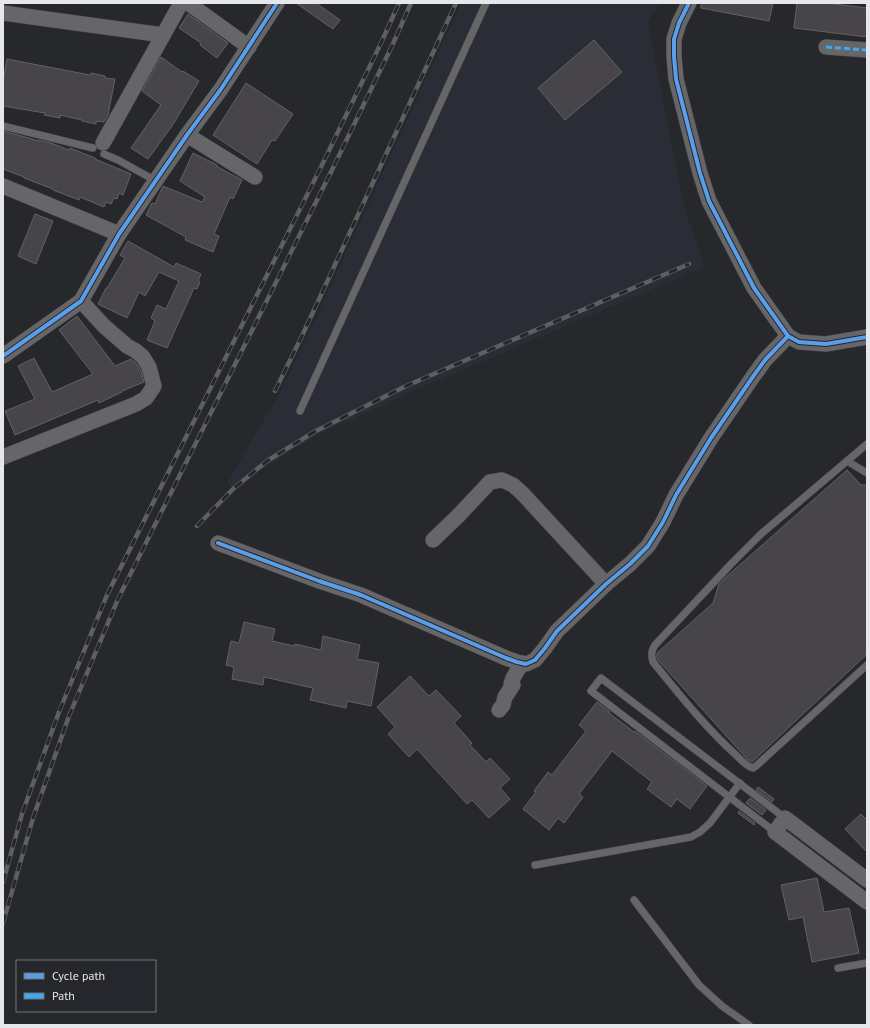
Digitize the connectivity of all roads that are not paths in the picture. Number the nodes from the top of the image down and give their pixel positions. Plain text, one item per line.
1 (181, 3) edge
2 (188, 3) edge
3 (277, 3) edge
4 (486, 3) edge
5 (689, 3) edge
6 (3, 13) edge
7 (163, 35) junction
8 (249, 47) junction
9 (826, 47) dead end
10 (867, 50) edge
11 (3, 126) edge
12 (187, 135) junction
13 (100, 148) junction
14 (255, 177) dead end
15 (156, 181) junction
16 (3, 186) edge
17 (119, 234) junction
18 (81, 301) junction
19 (788, 336) junction
20 (867, 337) edge
21 (3, 356) edge
22 (300, 411) dead end
23 (867, 444) edge
24 (3, 457) edge
25 (846, 462) junction
26 (867, 473) edge
27 (433, 540) dead end
28 (218, 543) dead end
29 (606, 584) junction
30 (522, 663) junction
31 (867, 665) edge
32 (499, 710) dead end
33 (740, 783) junction
34 (730, 797) junction
35 (785, 818) junction
36 (775, 832) junction
37 (535, 864) dead end
38 (867, 880) edge
39 (634, 900) dead end
40 (867, 902) edge
41 (867, 963) edge
42 (838, 968) dead end
43 (749, 1025) edge

1 - 7 street
2 - 8 street
3 - 8 street
4 - 22 lane
5 - 19 street
6 - 7 street
7 - 13 street
8 - 12 street
9 - 10 street
11 - 13 lane
12 - 14 street
12 - 15 street
13 - 15 lane
15 - 17 street
16 - 17 street
17 - 18 street
18 - 21 street
18 - 24 street
19 - 20 street
19 - 29 street
23 - 25 lane
25 - 26 lane
25 - 31 lane
27 - 29 street
28 - 30 street
29 - 30 street
30 - 32 street
33 - 34 lane
33 - 34 lane
33 - 35 lane
34 - 36 lane
34 - 37 lane
35 - 36 street
35 - 38 street
36 - 40 street
39 - 43 lane
41 - 42 lane

